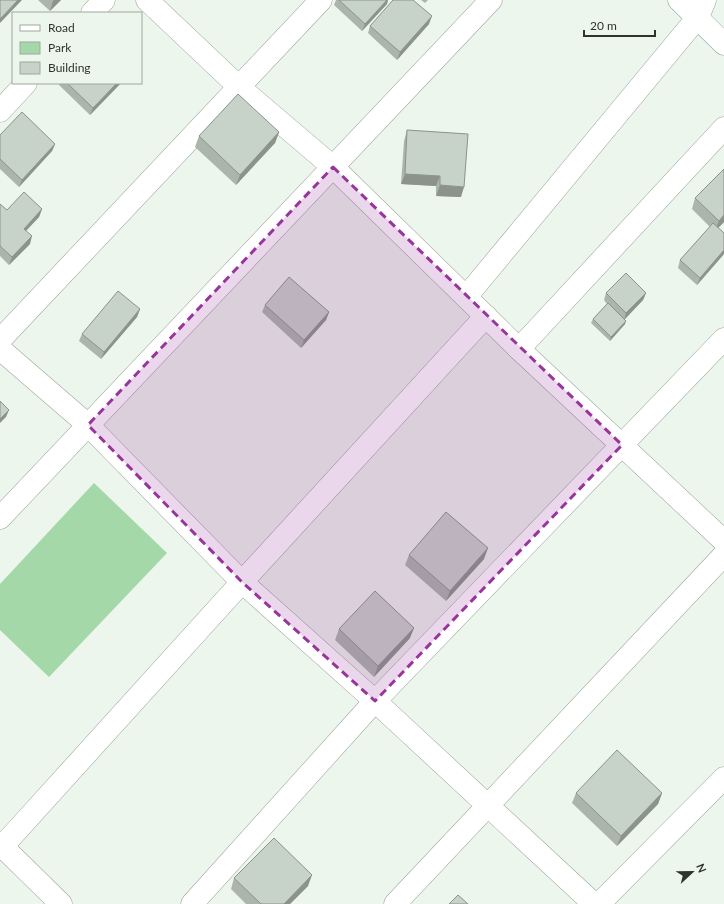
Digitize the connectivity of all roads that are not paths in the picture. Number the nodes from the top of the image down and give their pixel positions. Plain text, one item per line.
1 (104, 0) edge
2 (147, 0) edge
3 (321, 0) edge
4 (491, 0) edge
5 (679, 0) edge
6 (701, 9) edge
7 (93, 12) edge
8 (724, 44) edge
9 (25, 84) edge
10 (239, 87) junction
11 (0, 111) edge
12 (724, 128) edge
13 (333, 167) junction
14 (466, 297) junction
15 (486, 316) junction
16 (0, 340) edge
17 (724, 340) edge
18 (0, 349) edge
19 (519, 349) junction
20 (88, 425) junction
21 (622, 445) junction
22 (0, 518) edge
23 (724, 541) edge
24 (724, 555) edge
25 (242, 582) junction
26 (375, 701) junction
27 (724, 778) edge
28 (488, 804) junction
29 (1, 848) edge
30 (62, 904) edge
31 (192, 904) edge
32 (395, 904) edge
33 (594, 904) edge
34 (599, 904) edge

1 - 7 street
2 - 10 street
3 - 10 street
4 - 13 street
5 - 6 street
6 - 8 street
6 - 14 street
9 - 11 street
10 - 13 street
10 - 16 street
12 - 19 street
13 - 14 street
13 - 20 street
14 - 15 street
15 - 19 street
15 - 25 street
17 - 21 street
18 - 20 street
19 - 21 street
20 - 22 street
20 - 25 street
21 - 23 street
21 - 26 street
24 - 28 street
25 - 26 street
25 - 29 street
26 - 28 street
26 - 31 street
27 - 34 street
28 - 32 street
28 - 33 street
29 - 30 street

